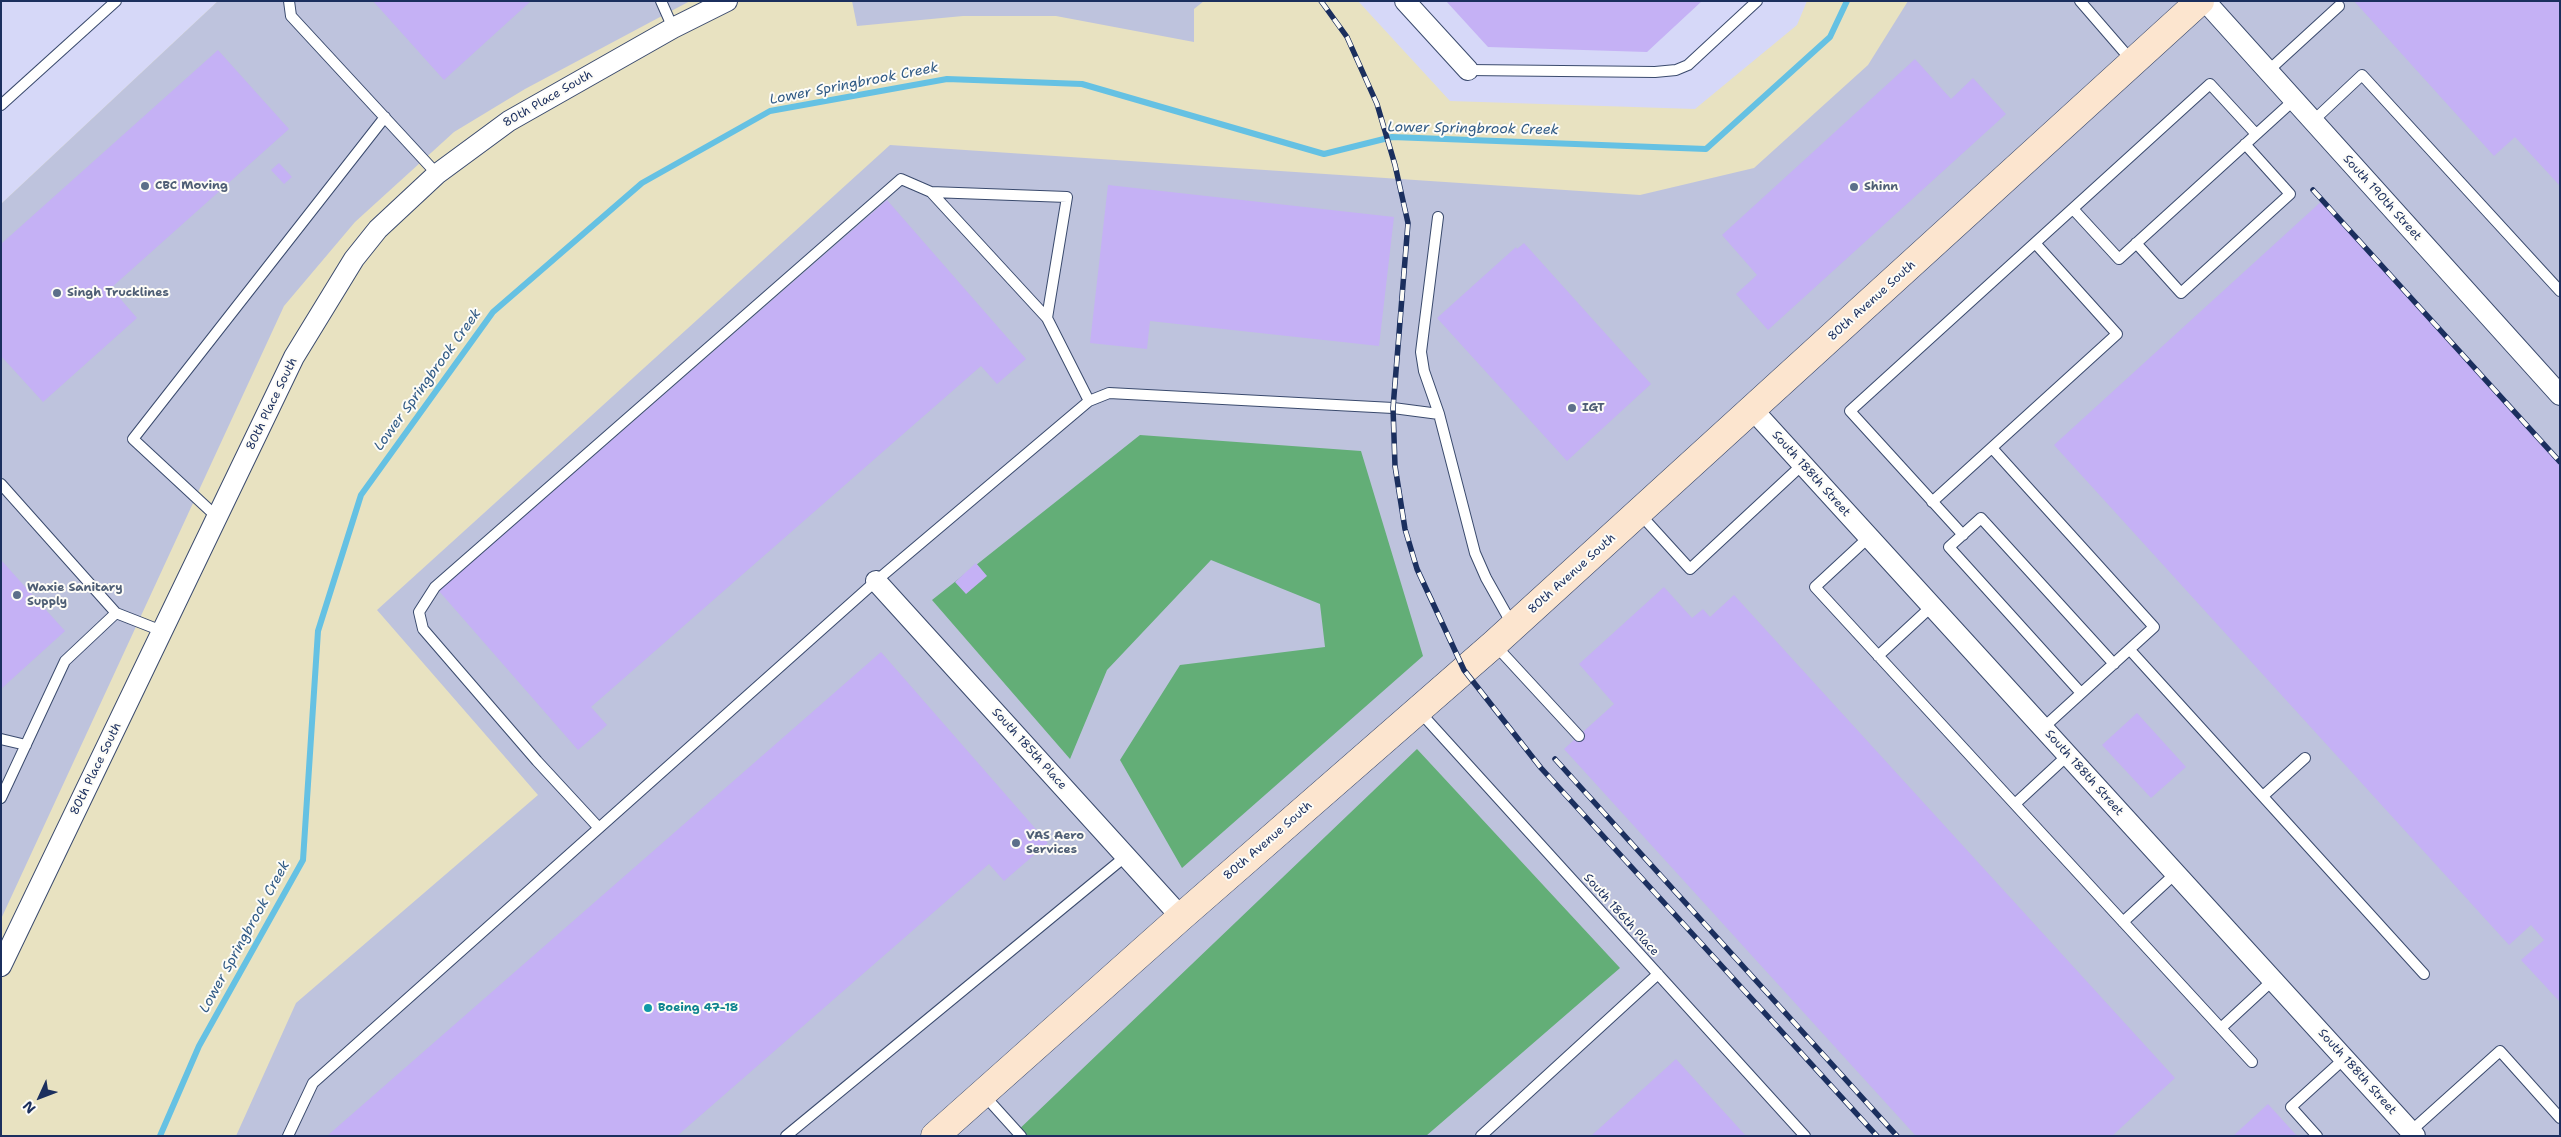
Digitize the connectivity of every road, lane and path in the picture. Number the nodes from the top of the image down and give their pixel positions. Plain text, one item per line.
1 (116, 1) edge
2 (289, 1) edge
3 (661, 1) edge
4 (727, 1) edge
5 (1405, 1) edge
6 (1757, 1) edge
7 (2080, 1) edge
8 (2200, 1) edge
9 (2205, 1) edge
10 (2339, 6) dead end
11 (673, 28) junction
12 (2134, 62) junction
13 (1468, 70) joint
14 (2268, 71) junction
15 (2294, 100) junction
16 (1, 105) edge
17 (385, 117) junction
18 (2313, 121) junction
19 (2256, 134) junction
20 (2245, 144) junction
21 (437, 174) junction
22 (931, 192) junction
23 (2073, 209) junction
24 (1438, 217) dead end
25 (2035, 243) junction
26 (2136, 243) junction
27 (2560, 291) edge
28 (1047, 318) junction
29 (2560, 395) edge
30 (1089, 401) junction
31 (1753, 410) junction
32 (1439, 414) junction
33 (1992, 448) junction
34 (1802, 464) junction
35 (1, 484) edge
36 (1932, 502) junction
37 (1639, 513) junction
38 (217, 517) junction
39 (1963, 535) junction
40 (1869, 537) junction
41 (876, 581) junction
42 (1932, 606) junction
43 (116, 613) junction
44 (162, 631) junction
45 (1504, 636) junction
46 (2130, 650) junction
47 (1878, 656) junction
48 (2114, 664) junction
49 (2081, 693) junction
50 (1419, 711) junction
51 (2043, 728) junction
52 (1579, 736) dead end
53 (1, 739) edge
54 (26, 745) junction
55 (2068, 755) junction
56 (2306, 758) dead end
57 (2263, 796) junction
58 (1, 798) edge
59 (2015, 804) junction
60 (599, 828) junction
61 (1126, 856) junction
62 (2176, 873) junction
63 (1181, 917) junction
64 (2123, 922) junction
65 (1, 966) edge
66 (1658, 974) junction
67 (2424, 974) dead end
68 (2273, 980) junction
69 (2221, 1028) junction
70 (2345, 1058) junction
71 (2252, 1062) dead end
72 (983, 1093) junction
73 (2560, 1118) edge
74 (2413, 1134) edge
75 (288, 1136) edge
76 (786, 1136) edge
77 (935, 1136) edge
78 (1021, 1136) edge
79 (1480, 1136) edge
80 (1805, 1136) edge
81 (2317, 1136) edge

1 - 16 lane
2 - 17 lane
3 - 11 lane
4 - 11 street, 80th Place South
5 - 13 street
6 - 13 lane
7 - 12 lane
8 - 12 street, 80th Avenue South
9 - 14 street, South 190th Street
10 - 14 lane
11 - 21 street, 80th Place South
12 - 31 street, 80th Avenue South
14 - 15 street, South 190th Street
15 - 18 street, South 190th Street
15 - 19 lane
17 - 21 lane
17 - 38 lane
18 - 27 lane
18 - 29 street, South 190th Street
19 - 20 lane
19 - 23 lane
20 - 26 lane
20 - 26 lane
21 - 38 street, 80th Place South
22 - 28 lane
22 - 28 lane
22 - 60 lane
23 - 25 lane
23 - 26 lane
24 - 32 lane
25 - 33 lane
25 - 36 lane
28 - 30 lane
30 - 32 lane
30 - 41 lane
31 - 34 street, South 188th Street
31 - 37 street, 80th Avenue South
32 - 45 lane
33 - 36 lane
33 - 46 lane
34 - 37 lane
34 - 40 street, South 188th Street
35 - 43 lane
36 - 39 lane
37 - 45 street, 80th Avenue South
38 - 44 street, 80th Place South
39 - 48 lane
39 - 49 lane
40 - 42 street, South 188th Street
40 - 47 lane
41 - 60 lane
41 - 61 street, South 185th Place
42 - 47 lane
42 - 51 street, South 188th Street
43 - 44 lane
43 - 54 lane
44 - 65 street, 80th Place South
45 - 50 street, 80th Avenue South
45 - 52 lane
46 - 48 lane
46 - 57 lane
47 - 59 lane
48 - 49 lane
49 - 51 lane
50 - 63 street, 80th Avenue South
50 - 66 lane, South 186th Place
51 - 55 street, South 188th Street
53 - 54 lane
54 - 58 lane
55 - 59 lane
55 - 62 street, South 188th Street
56 - 57 lane
57 - 67 lane
59 - 64 lane
60 - 75 lane
61 - 63 street, South 185th Place
61 - 76 lane
62 - 64 lane
62 - 68 street, South 188th Street
63 - 72 street, 80th Avenue South
64 - 69 lane
66 - 79 lane
66 - 80 lane, South 186th Place
68 - 69 lane
68 - 70 street, South 188th Street
69 - 71 lane
70 - 74 street, South 188th Street
70 - 81 lane
72 - 77 street, 80th Avenue South
72 - 78 lane
73 - 74 lane

